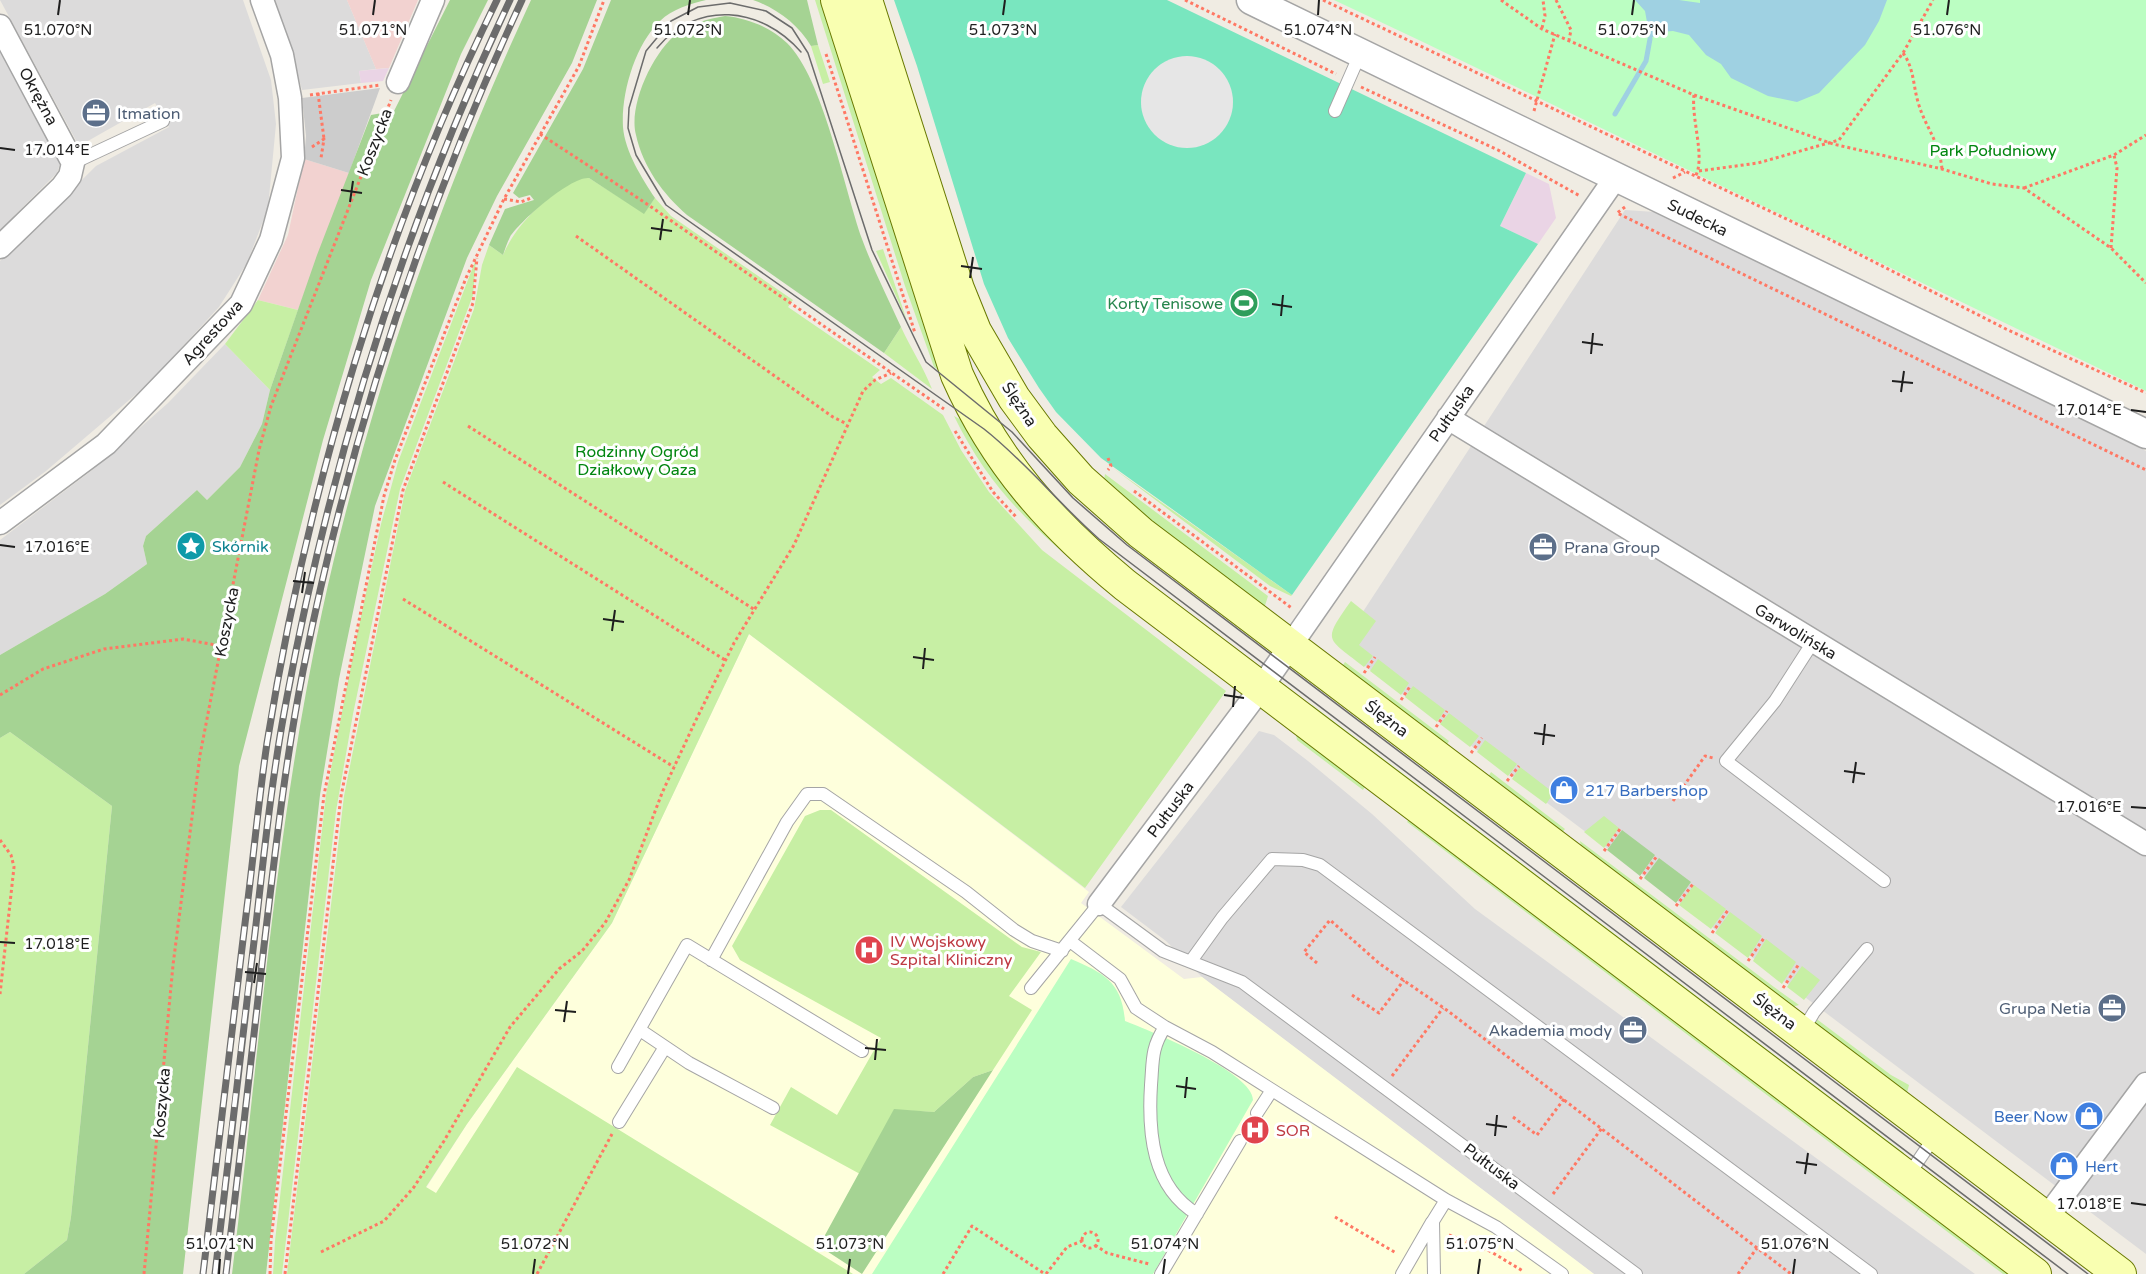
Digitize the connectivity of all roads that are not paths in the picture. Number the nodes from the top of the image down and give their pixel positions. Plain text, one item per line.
1 (262, 0) edge
2 (433, 0) edge
3 (837, 0) edge
4 (866, 0) edge
5 (1251, 0) edge
6 (0, 26) edge
7 (1360, 54) junction
8 (398, 82) road end
9 (1335, 111) dead end
10 (163, 122) dead end
11 (74, 163) junction
12 (1616, 177) junction
13 (0, 247) edge
14 (1448, 418) junction
15 (2146, 434) edge
16 (0, 523) edge
17 (1813, 642) junction
18 (1290, 645) junction
19 (1261, 688) junction
20 (2146, 844) edge
21 (1884, 881) dead end
22 (1099, 904) junction
23 (1071, 941) junction
24 (1867, 949) dead end
25 (1062, 951) junction
26 (711, 960) junction
27 (1191, 962) junction
28 (1031, 988) dead end
29 (1165, 1027) junction
30 (640, 1030) junction
31 (1802, 1032) junction
32 (665, 1047) junction
33 (862, 1051) dead end
34 (618, 1067) dead end
35 (2145, 1086) edge
36 (1272, 1090) junction
37 (772, 1108) dead end
38 (1257, 1113) dead end
39 (619, 1122) road end
40 (1936, 1134) junction
41 (1240, 1141) dead end
42 (1907, 1177) junction
43 (1446, 1200) junction
44 (1197, 1214) junction
45 (2046, 1218) junction
46 (1433, 1221) junction
47 (1163, 1270) edge
48 (1402, 1274) edge
49 (1434, 1274) edge
50 (1562, 1274) edge
51 (1636, 1274) edge
52 (1871, 1274) edge
53 (2035, 1274) edge
54 (2120, 1274) edge

1 - 16 street, Agrestowa
2 - 8 street
3 - 19 main road
4 - 18 main road, Ślężna
5 - 7 street, Sudecka
6 - 11 street, Okrężna
7 - 9 lane
7 - 12 street, Sudecka
10 - 11 lane
11 - 13 street
12 - 14 street, Pułtuska
12 - 15 street, Sudecka
14 - 17 street, Garwolińska
14 - 18 street, Pułtuska
17 - 20 street, Garwolińska
17 - 21 lane
18 - 19 street, Pułtuska
18 - 31 main road, Ślężna
19 - 22 street, Pułtuska
19 - 42 main road
22 - 23 lane
22 - 27 lane, Pułtuska
23 - 25 lane
23 - 29 lane
24 - 31 lane
25 - 26 lane
25 - 28 lane
26 - 30 lane
26 - 33 lane
27 - 51 lane, Pułtuska
27 - 52 lane
29 - 36 lane
29 - 44 lane
30 - 32 lane
30 - 34 lane
31 - 40 main road, Ślężna
32 - 37 lane
32 - 39 lane
35 - 45 street
36 - 38 lane
36 - 43 lane
40 - 42 lane
40 - 45 main road, Ślężna
41 - 44 lane
42 - 53 main road
43 - 46 lane
43 - 50 lane
44 - 47 lane
45 - 54 main road, Ślężna
46 - 48 lane
46 - 49 lane

